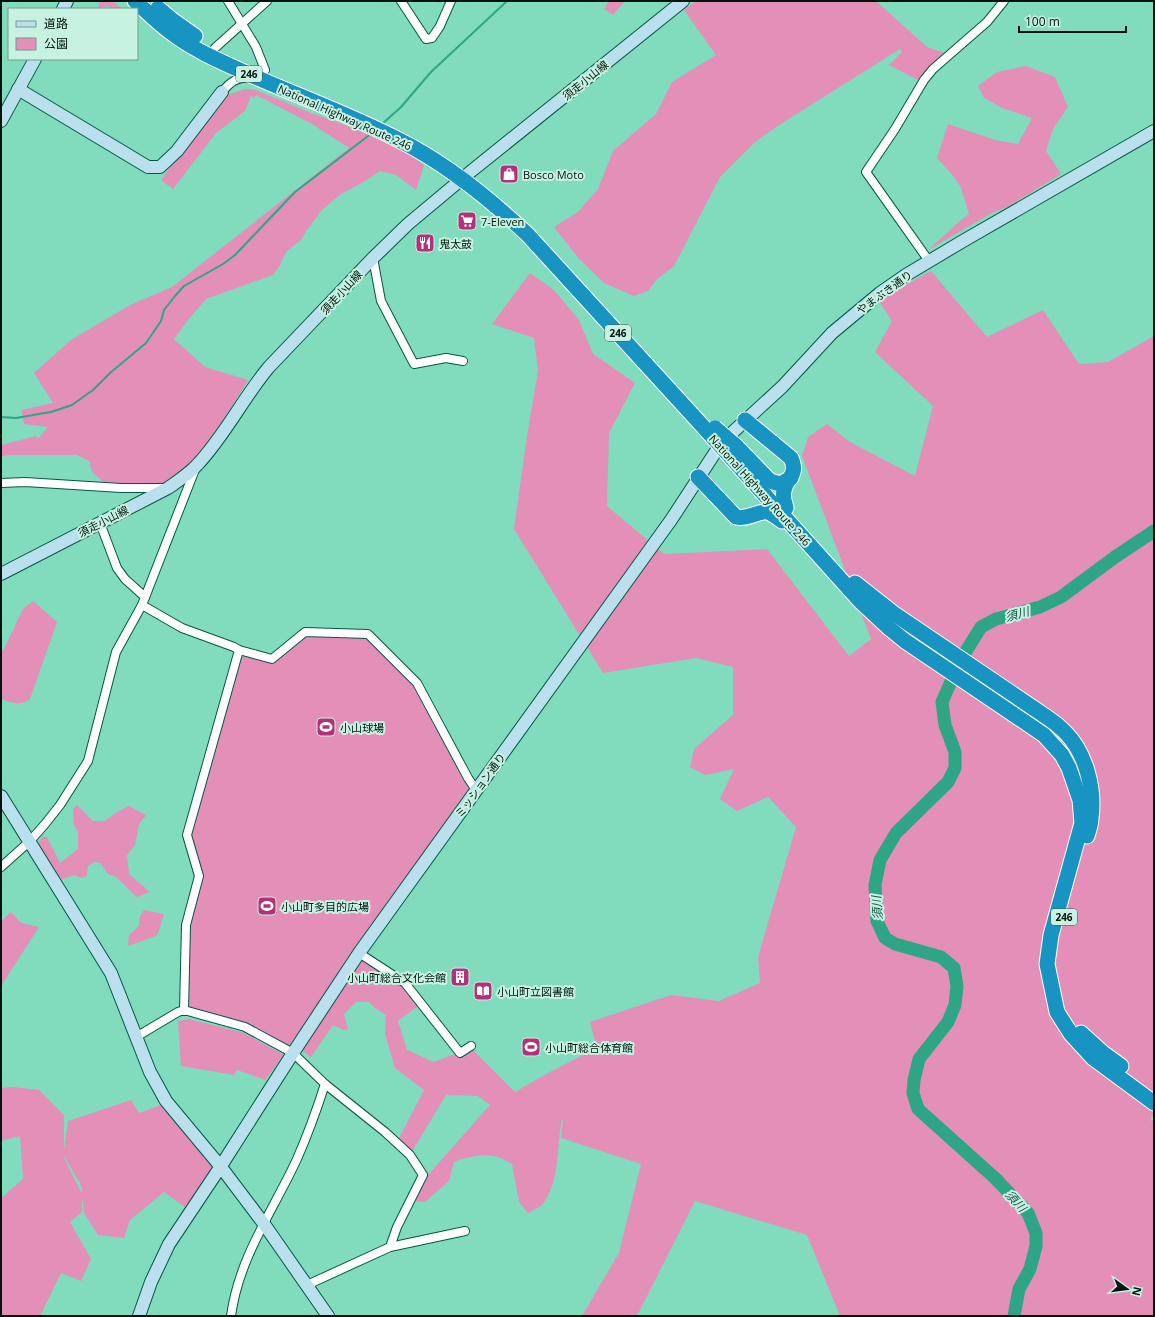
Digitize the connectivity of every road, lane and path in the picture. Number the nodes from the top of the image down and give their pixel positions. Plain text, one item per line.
1 (135, 1) edge
2 (150, 1) edge
3 (228, 1) edge
4 (267, 1) edge
5 (401, 1) edge
6 (451, 1) edge
7 (683, 1) edge
8 (1004, 1) edge
9 (242, 22) junction
10 (214, 48) junction
11 (34, 60) edge
12 (259, 74) junction
13 (18, 89) junction
14 (222, 92) joint
15 (2, 116) edge
16 (1154, 131) edge
17 (465, 176) junction
18 (374, 258) junction
19 (929, 261) junction
20 (463, 361) dead end
21 (745, 420) junction
22 (732, 449) junction
23 (197, 466) junction
24 (698, 477) junction
25 (791, 478) junction
26 (751, 480) junction
27 (1, 483) edge
28 (168, 488) junction
29 (786, 508) junction
30 (749, 517) junction
31 (671, 520) joint
32 (100, 523) junction
33 (800, 535) junction
34 (1, 574) edge
35 (145, 597) junction
36 (142, 605) junction
37 (239, 650) junction
38 (476, 790) junction
39 (2, 798) edge
40 (30, 841) junction
41 (1, 867) edge
42 (359, 953) junction
43 (184, 1010) junction
44 (136, 1037) junction
45 (472, 1046) dead end
46 (292, 1053) junction
47 (325, 1084) junction
48 (1154, 1091) edge
49 (1154, 1104) edge
50 (221, 1167) junction
51 (264, 1224) junction
52 (465, 1231) dead end
53 (390, 1247) junction
54 (307, 1285) junction
55 (139, 1316) edge
56 (231, 1316) edge
57 (328, 1316) edge

1 - 12 highway, National Highway Route 246 / 246
2 - 10 highway, National Highway Route 246 / 246
3 - 9 street
4 - 9 street
5 - 6 street
7 - 17 street, 須走小山線
8 - 19 street
9 - 10 street
9 - 12 street
10 - 12 highway, National Highway Route 246 / 246
11 - 13 street
12 - 14 street
12 - 17 highway, National Highway Route 246 / 246
13 - 14 street
13 - 15 street
16 - 19 street, やまぶき通り
17 - 18 street, 須走小山線
17 - 22 highway, National Highway Route 246 / 246, bridge
18 - 20 street
18 - 23 street, 須走小山線
19 - 21 street, やまぶき通り
21 - 24 street, やまぶき通り
21 - 25 highway
22 - 25 highway
22 - 26 highway, National Highway Route 246 / 246
22 - 29 highway, National Highway Route 246 / 246
23 - 28 street, 須走小山線
23 - 35 street
24 - 30 highway
24 - 31 street, やまぶき通り
25 - 29 highway
26 - 30 highway
26 - 33 highway, National Highway Route 246 / 246
27 - 28 street
28 - 32 street, 須走小山線
29 - 48 highway, National Highway Route 246 / 246
30 - 33 highway
31 - 38 street, ミッション通り
32 - 34 street, 須走小山線
32 - 35 street
33 - 49 highway, National Highway Route 246 / 246
35 - 36 street
36 - 37 street
36 - 40 street
37 - 38 street
37 - 43 street
38 - 42 street, ミッション通り
39 - 40 street
40 - 41 street
40 - 44 street
42 - 45 street
42 - 46 street, ミッション通り
43 - 44 street
43 - 46 street
44 - 50 street
46 - 47 street
46 - 50 street, ミッション通り
47 - 51 street
47 - 53 street
50 - 51 street
50 - 55 street, ミッション通り
51 - 54 street
51 - 56 street
52 - 53 street
53 - 54 street
54 - 57 street

